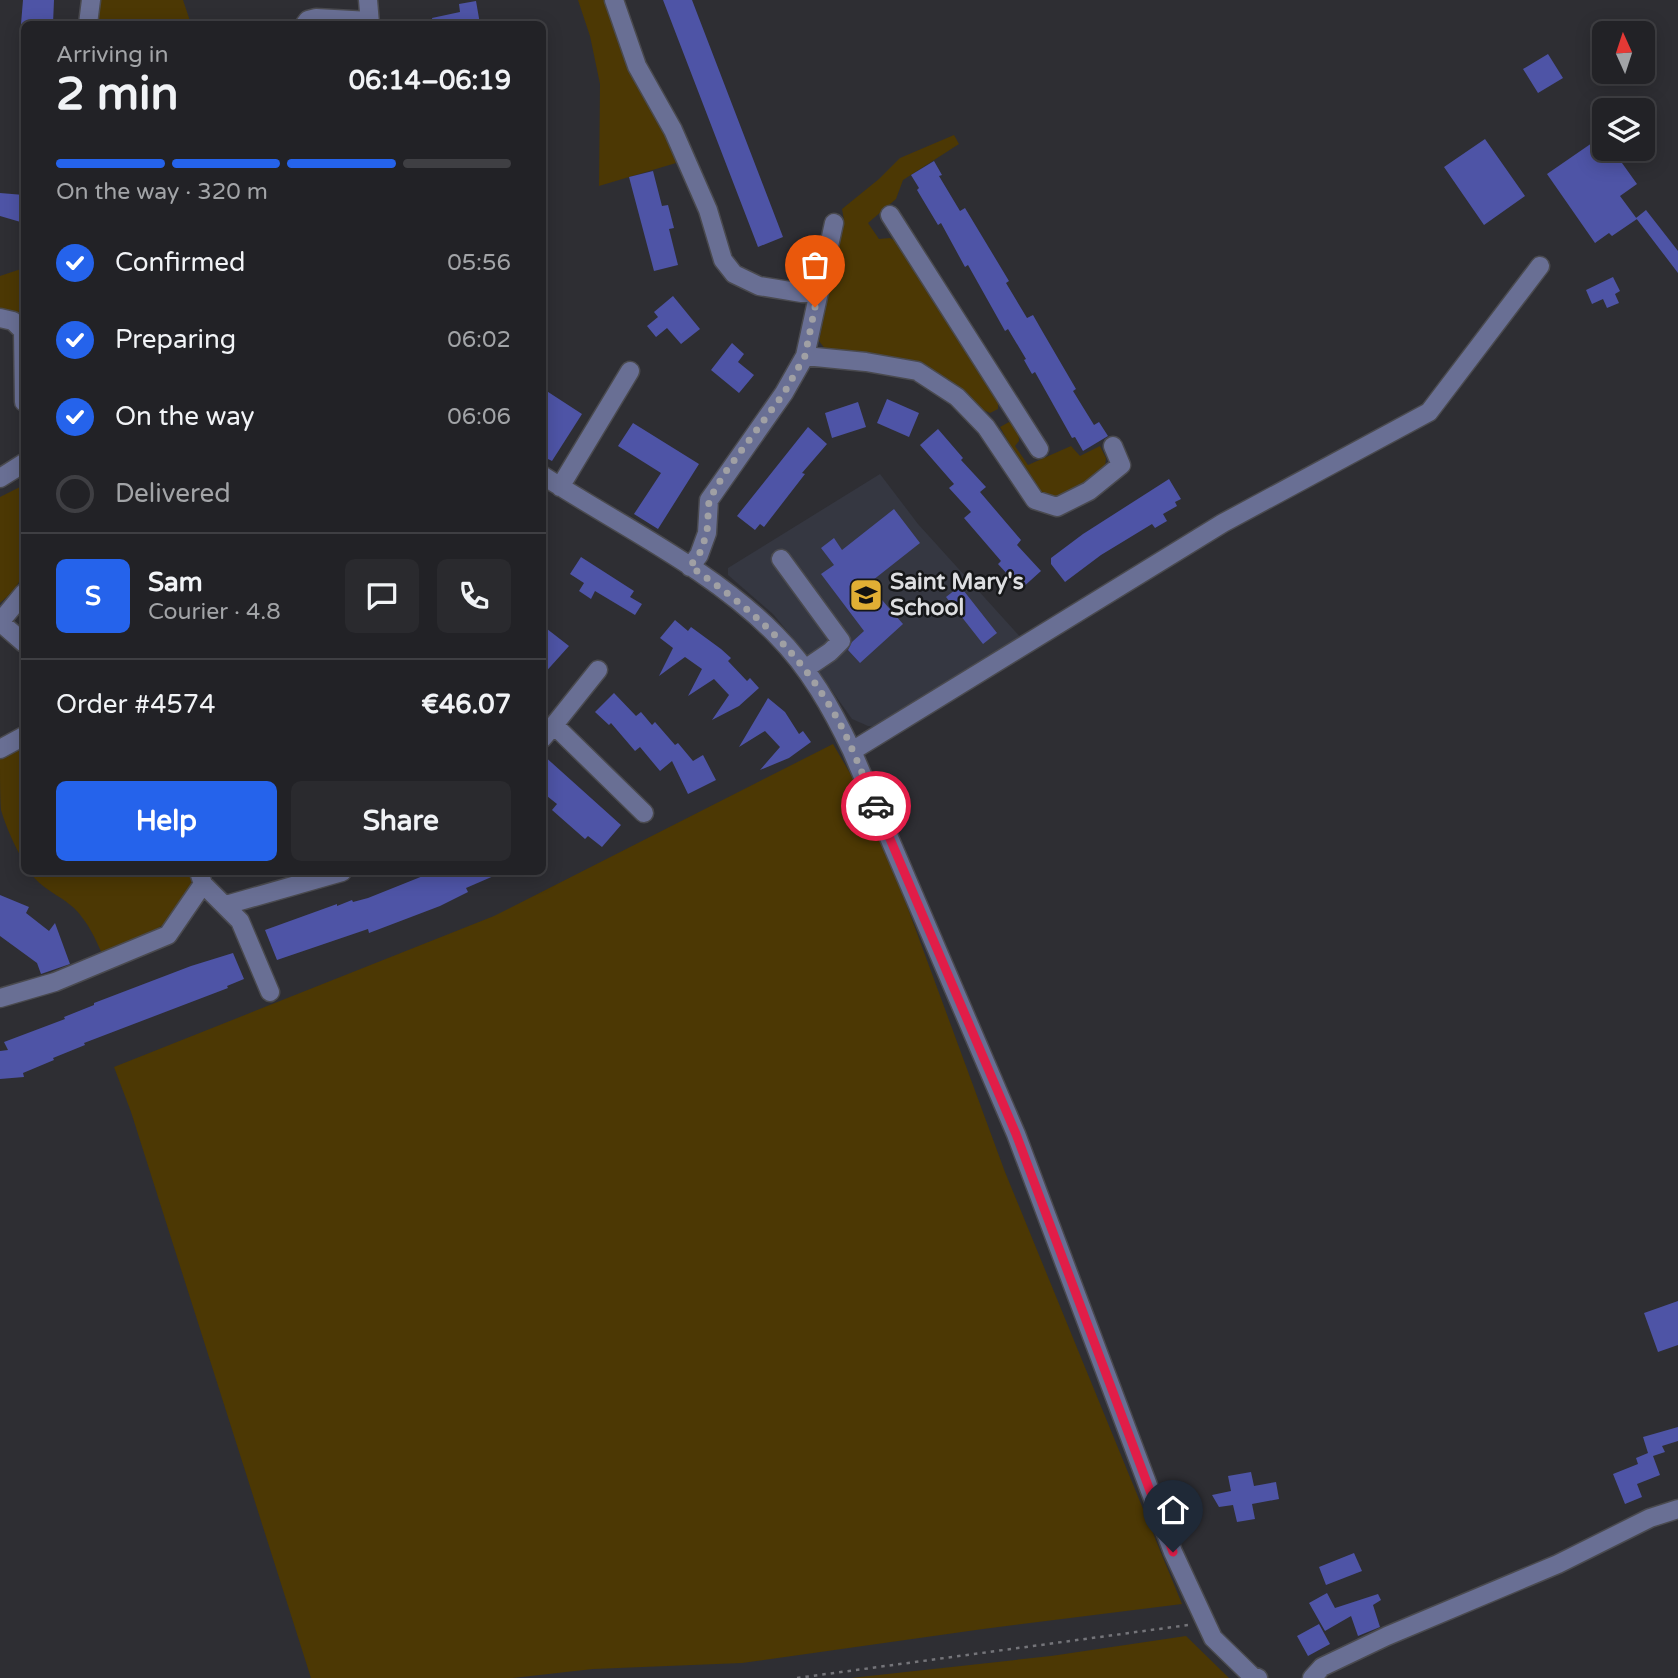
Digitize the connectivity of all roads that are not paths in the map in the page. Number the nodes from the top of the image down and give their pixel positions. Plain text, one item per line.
1 (91, 0) edge
2 (368, 0) edge
3 (614, 0) edge
4 (88, 21) edge
5 (307, 21) edge
6 (348, 21) edge
7 (370, 21) edge
8 (890, 215) dead end
9 (834, 223) dead end
10 (1540, 266) dead end
11 (818, 292) junction
12 (0, 318) edge
13 (21, 329) edge
14 (805, 356) junction
15 (630, 371) dead end
16 (1012, 407) junction
17 (986, 427) junction
18 (1113, 446) dead end
19 (1039, 449) dead end
20 (21, 465) edge
21 (0, 478) edge
22 (546, 478) edge
23 (560, 487) junction
24 (781, 559) dead end
25 (690, 566) junction
26 (21, 597) edge
27 (0, 622) edge
28 (21, 640) edge
29 (805, 669) junction
30 (598, 670) dead end
31 (548, 732) edge
32 (21, 738) edge
33 (0, 748) edge
34 (852, 751) junction
35 (644, 813) dead end
36 (331, 875) edge
37 (201, 878) edge
38 (226, 905) junction
39 (270, 992) dead end
40 (0, 998) edge
41 (1678, 1509) edge
42 (1258, 1678) edge
43 (1312, 1678) edge

1 - 4 street
2 - 7 street
3 - 11 street
5 - 6 street
8 - 16 street
9 - 11 street
10 - 34 street
11 - 14 street
12 - 13 street
14 - 17 street
14 - 25 street
15 - 23 street
16 - 17 street
16 - 19 street
17 - 18 street
20 - 21 street
22 - 23 street
23 - 25 street
24 - 29 street
25 - 29 street
26 - 27 street
27 - 28 street
29 - 34 street
30 - 31 street
31 - 35 street
32 - 33 street
34 - 42 street
36 - 38 street
37 - 38 street
37 - 40 street
38 - 39 street
41 - 43 street

